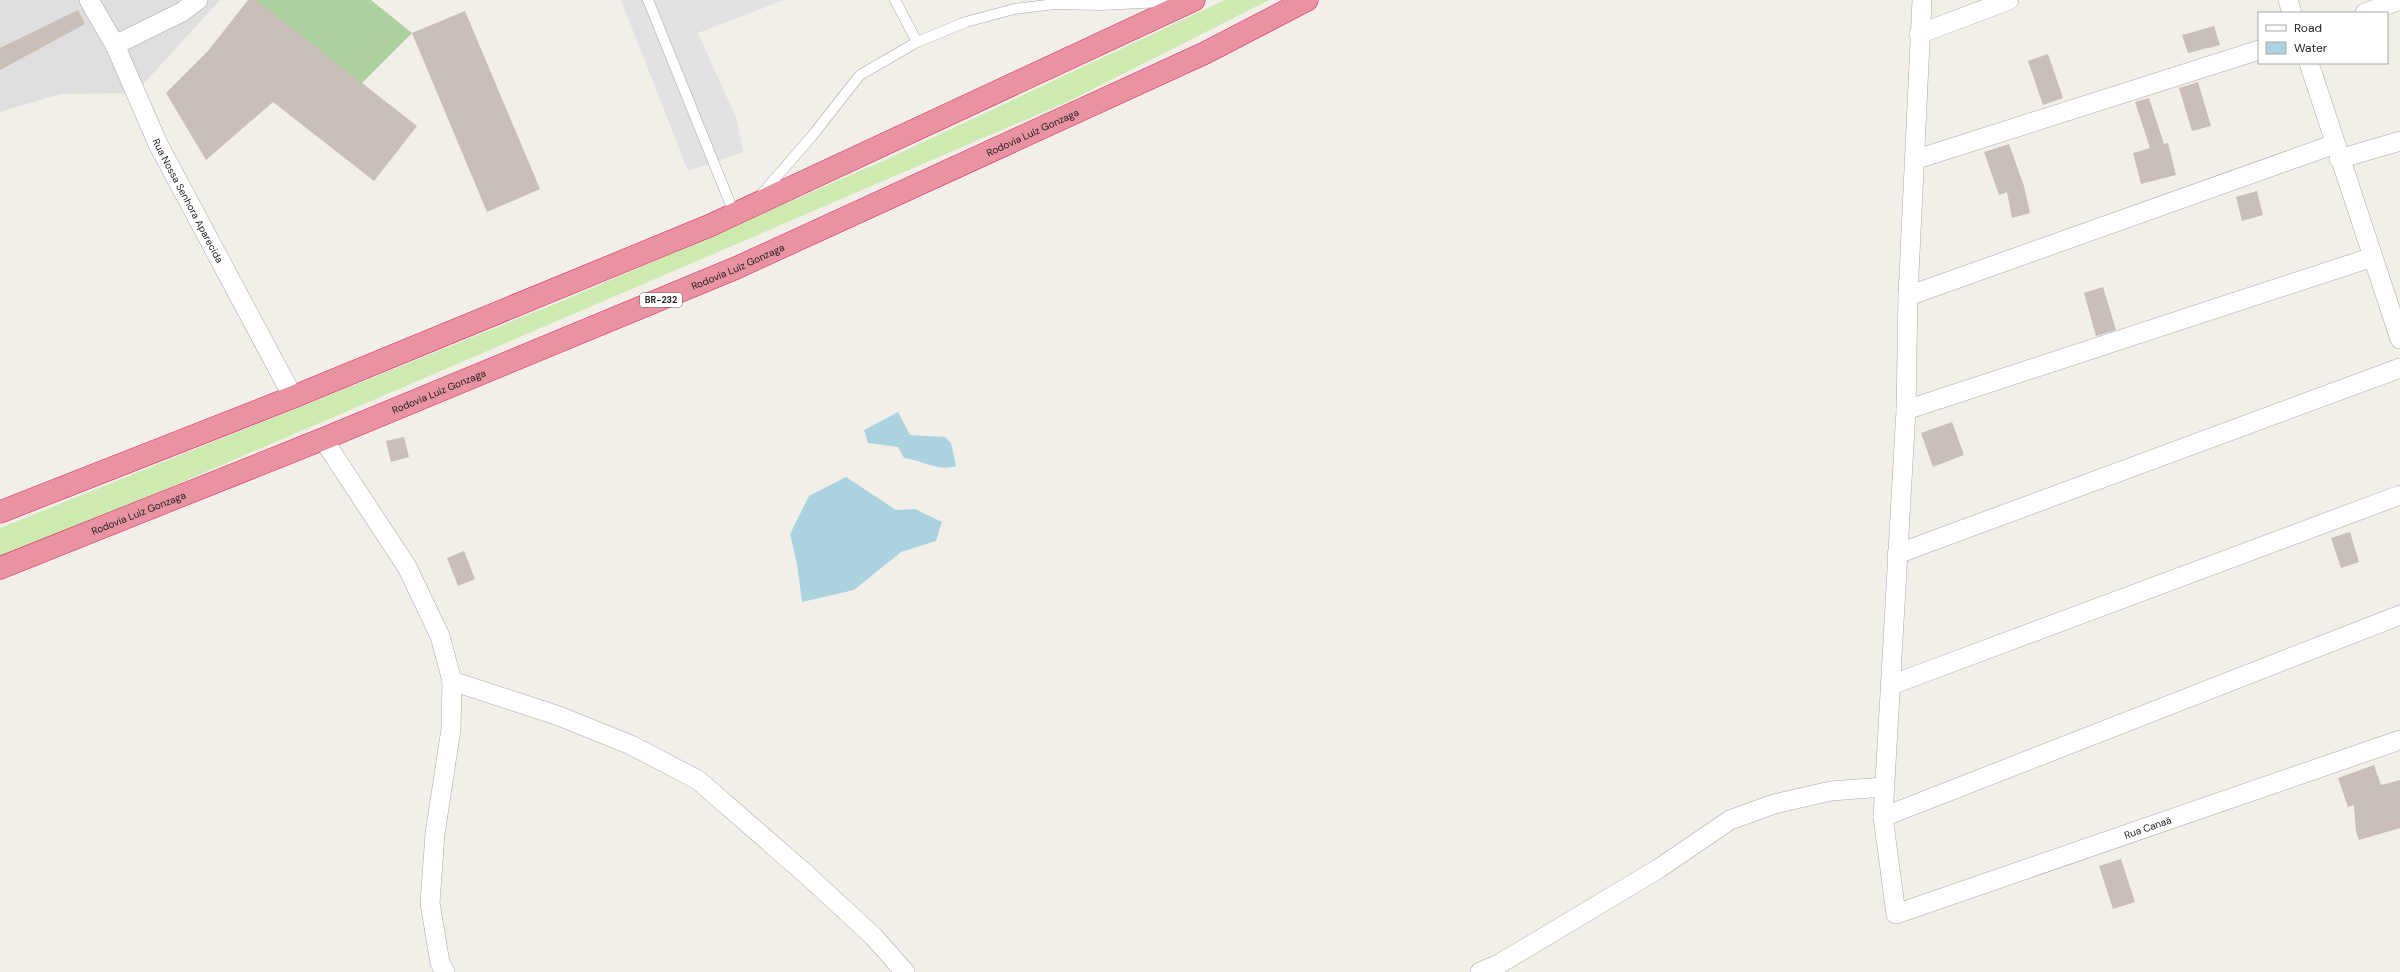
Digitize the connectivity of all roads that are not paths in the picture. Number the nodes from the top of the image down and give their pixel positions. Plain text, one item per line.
1 (89, 0) edge
2 (198, 0) edge
3 (648, 0) edge
4 (895, 0) edge
5 (1174, 0) edge
6 (1194, 0) edge
7 (1307, 0) edge
8 (1922, 0) edge
9 (2009, 0) edge
10 (2288, 0) edge
11 (2400, 0) edge
12 (2292, 12) edge
13 (2368, 12) edge
14 (1919, 34) junction
15 (917, 42) junction
16 (115, 45) junction
17 (2258, 50) edge
18 (2309, 64) edge
19 (2400, 141) edge
20 (2337, 151) junction
21 (1914, 160) junction
22 (755, 203) junction
23 (734, 213) junction
24 (2373, 257) junction
25 (1908, 296) junction
26 (2395, 309) edge
27 (2400, 340) edge
28 (2400, 368) edge
29 (294, 397) junction
30 (1906, 410) junction
31 (323, 440) junction
32 (2400, 495) edge
33 (0, 512) edge
34 (1897, 554) junction
35 (0, 568) edge
36 (2400, 615) edge
37 (452, 681) junction
38 (1891, 685) junction
39 (2400, 740) edge
40 (1884, 787) junction
41 (1883, 817) junction
42 (445, 972) edge
43 (905, 972) edge
44 (1480, 972) edge

1 - 16 street, Rua Nossa Senhora Aparecida
2 - 16 street
3 - 23 lane
4 - 15 lane
5 - 15 lane
6 - 22 highway
7 - 31 highway, Rodovia Luiz Gonzaga / BR-232
8 - 14 street
9 - 14 street
10 - 12 street
11 - 13 street
14 - 21 street
15 - 22 lane
16 - 29 street, Rua Nossa Senhora Aparecida
17 - 21 street
18 - 20 street
19 - 20 street
20 - 24 street
20 - 25 street
21 - 25 street
22 - 23 highway
23 - 29 highway
24 - 26 street
24 - 30 street
25 - 30 street
26 - 27 street
28 - 34 street
29 - 33 highway
30 - 34 street
31 - 35 highway, Rodovia Luiz Gonzaga / BR-232
31 - 37 street
32 - 38 street
34 - 38 street
36 - 41 street
37 - 42 street
37 - 43 street
38 - 40 street
39 - 41 street, Rua Canaã
40 - 41 street
40 - 44 street

